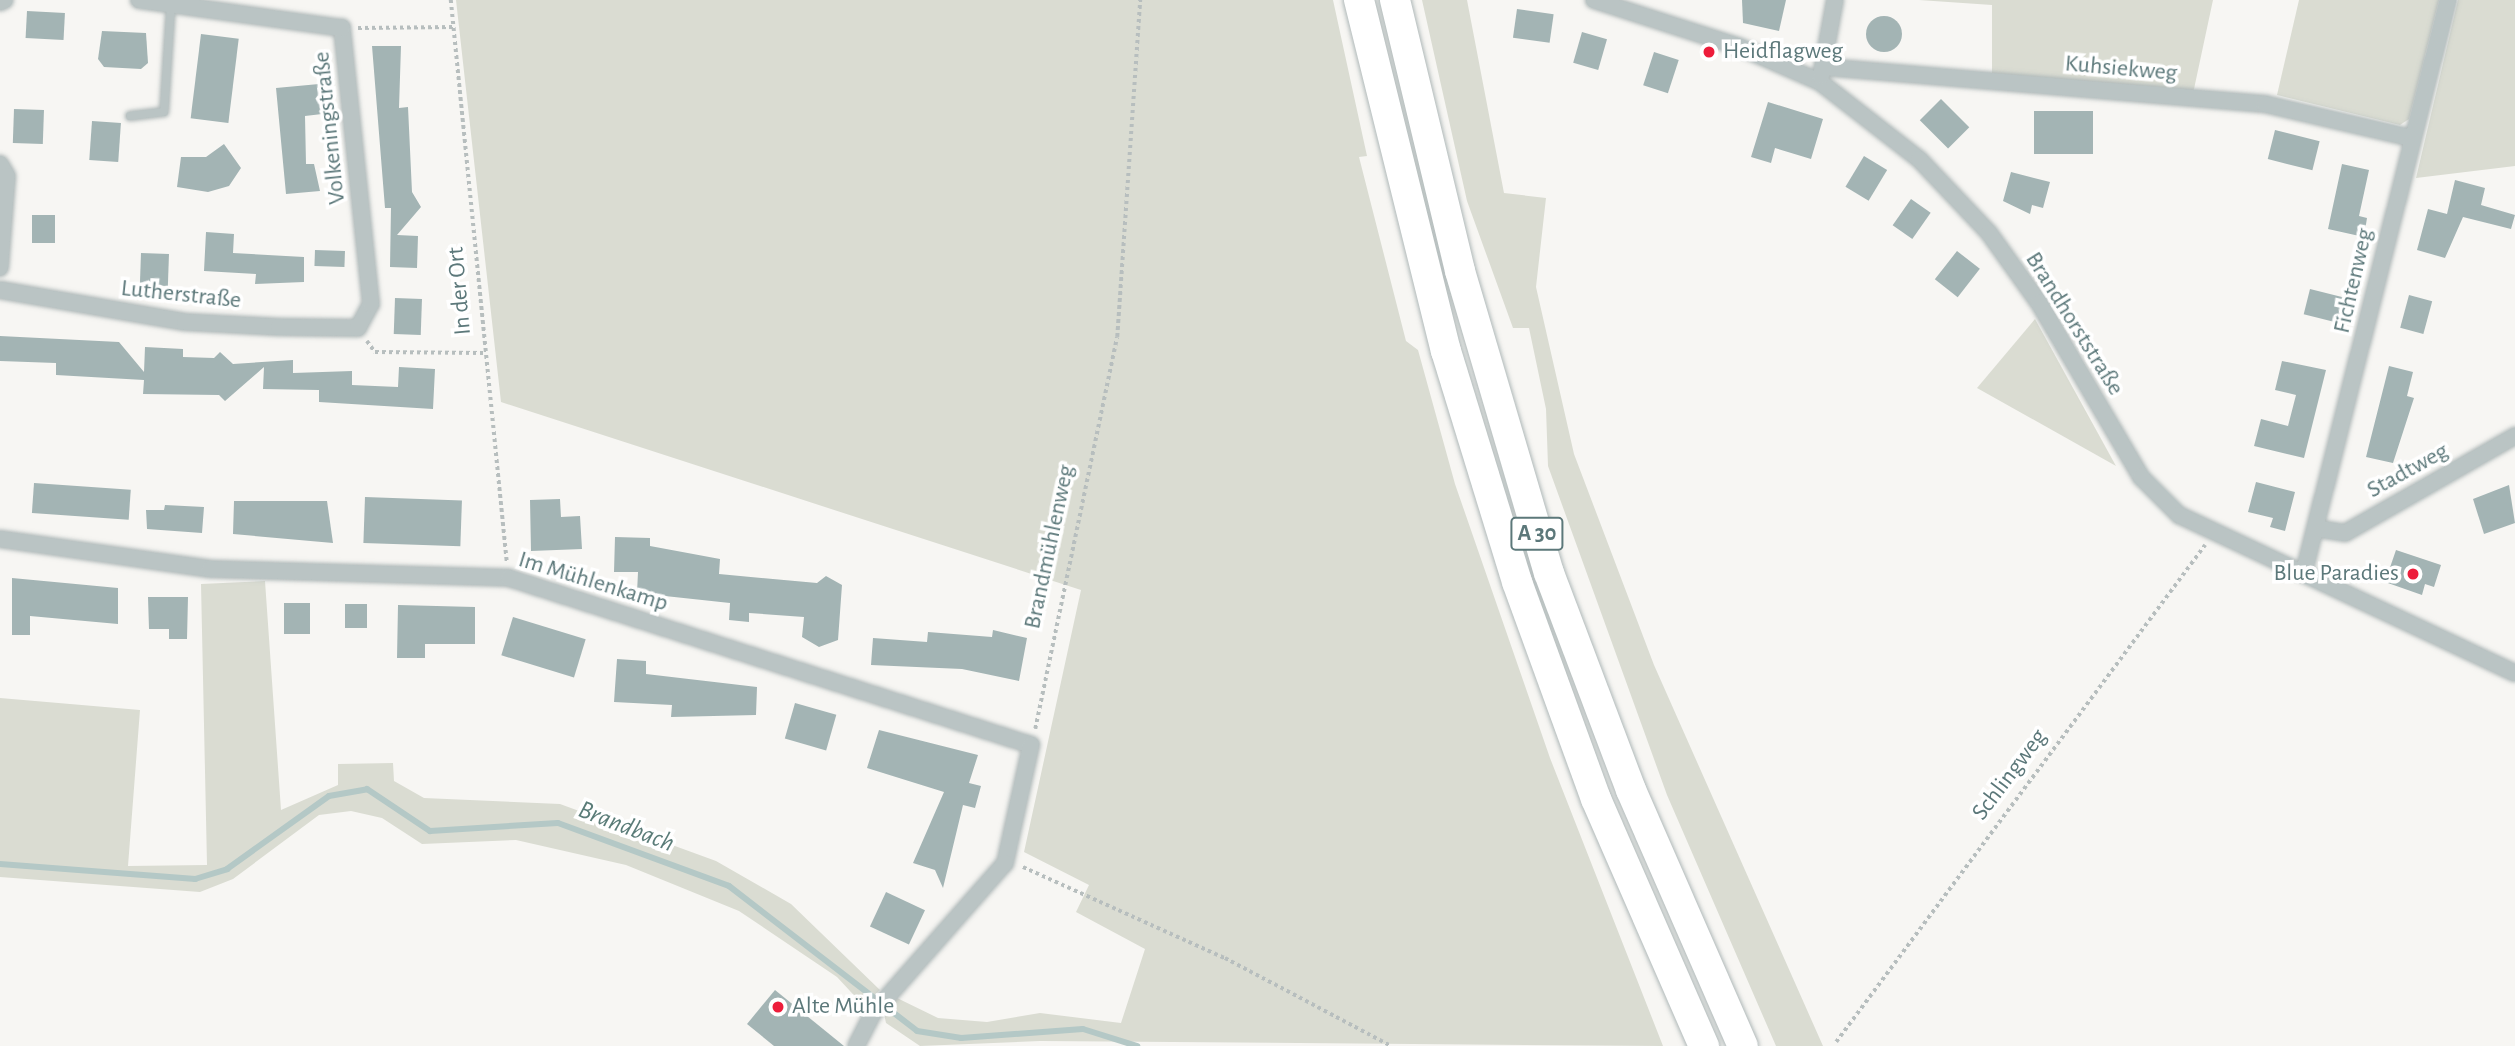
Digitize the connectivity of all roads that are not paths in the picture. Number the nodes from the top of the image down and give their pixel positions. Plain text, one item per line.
1 (5, 0) edge
2 (139, 0) edge
3 (1359, 0) edge
4 (1395, 0) edge
5 (1594, 0) edge
6 (1835, 0) edge
7 (2448, 0) edge
8 (0, 2) edge
9 (171, 5) junction
10 (1822, 74) junction
11 (130, 116) dead end
12 (2411, 138) junction
13 (0, 164) edge
14 (0, 268) edge
15 (0, 290) edge
16 (358, 328) joint
17 (2515, 436) edge
18 (2319, 529) junction
19 (0, 539) edge
20 (2304, 572) junction
21 (2515, 673) edge
22 (856, 1046) edge
23 (1704, 1046) edge
24 (1743, 1046) edge

1 - 8 street
2 - 9 street, Volkeningstraße
3 - 23 highway, A 30
4 - 24 highway, A 30
5 - 10 street, Brandhorststraße
6 - 10 street
7 - 12 street, Fichtenweg
9 - 11 lane
9 - 16 street, Volkeningstraße
10 - 12 street, Kuhsiekweg
10 - 20 street, Brandhorststraße
12 - 18 street, Fichtenweg
13 - 14 street
15 - 16 street, Lutherstraße
17 - 18 street, Stadtweg
18 - 20 street, Fichtenweg
19 - 22 street, Im Mühlenkamp
20 - 21 street, Brandhorststraße

